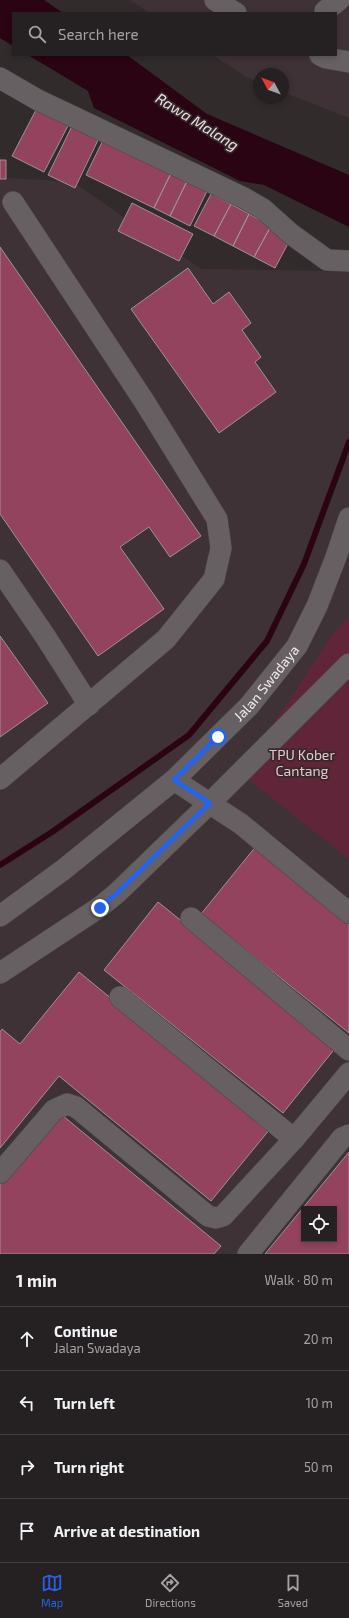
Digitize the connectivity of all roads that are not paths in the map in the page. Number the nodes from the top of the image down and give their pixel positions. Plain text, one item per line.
1 (215, 0) edge
2 (238, 8) edge
3 (322, 56) edge
4 (349, 62) edge
5 (0, 78) edge
6 (13, 202) dead end
7 (349, 261) edge
8 (347, 533) edge
9 (0, 570) edge
10 (349, 664) edge
11 (89, 705) junction
12 (0, 779) edge
13 (174, 780) junction
14 (210, 803) junction
15 (349, 913) edge
16 (0, 916) edge
17 (191, 918) dead end
18 (0, 973) edge
19 (120, 997) dead end
20 (349, 1050) edge
21 (349, 1073) edge
22 (349, 1135) edge
23 (294, 1139) junction
24 (0, 1173) edge
25 (248, 1254) edge

1 - 2 street
3 - 4 street
5 - 7 street
6 - 11 street
8 - 13 street, Jalan Swadaya
9 - 11 street
10 - 14 street
11 - 12 street
13 - 14 street
13 - 16 street, Jalan Swadaya
14 - 15 street
14 - 18 street
17 - 20 street
19 - 23 street
21 - 23 street
22 - 25 street
23 - 24 street

